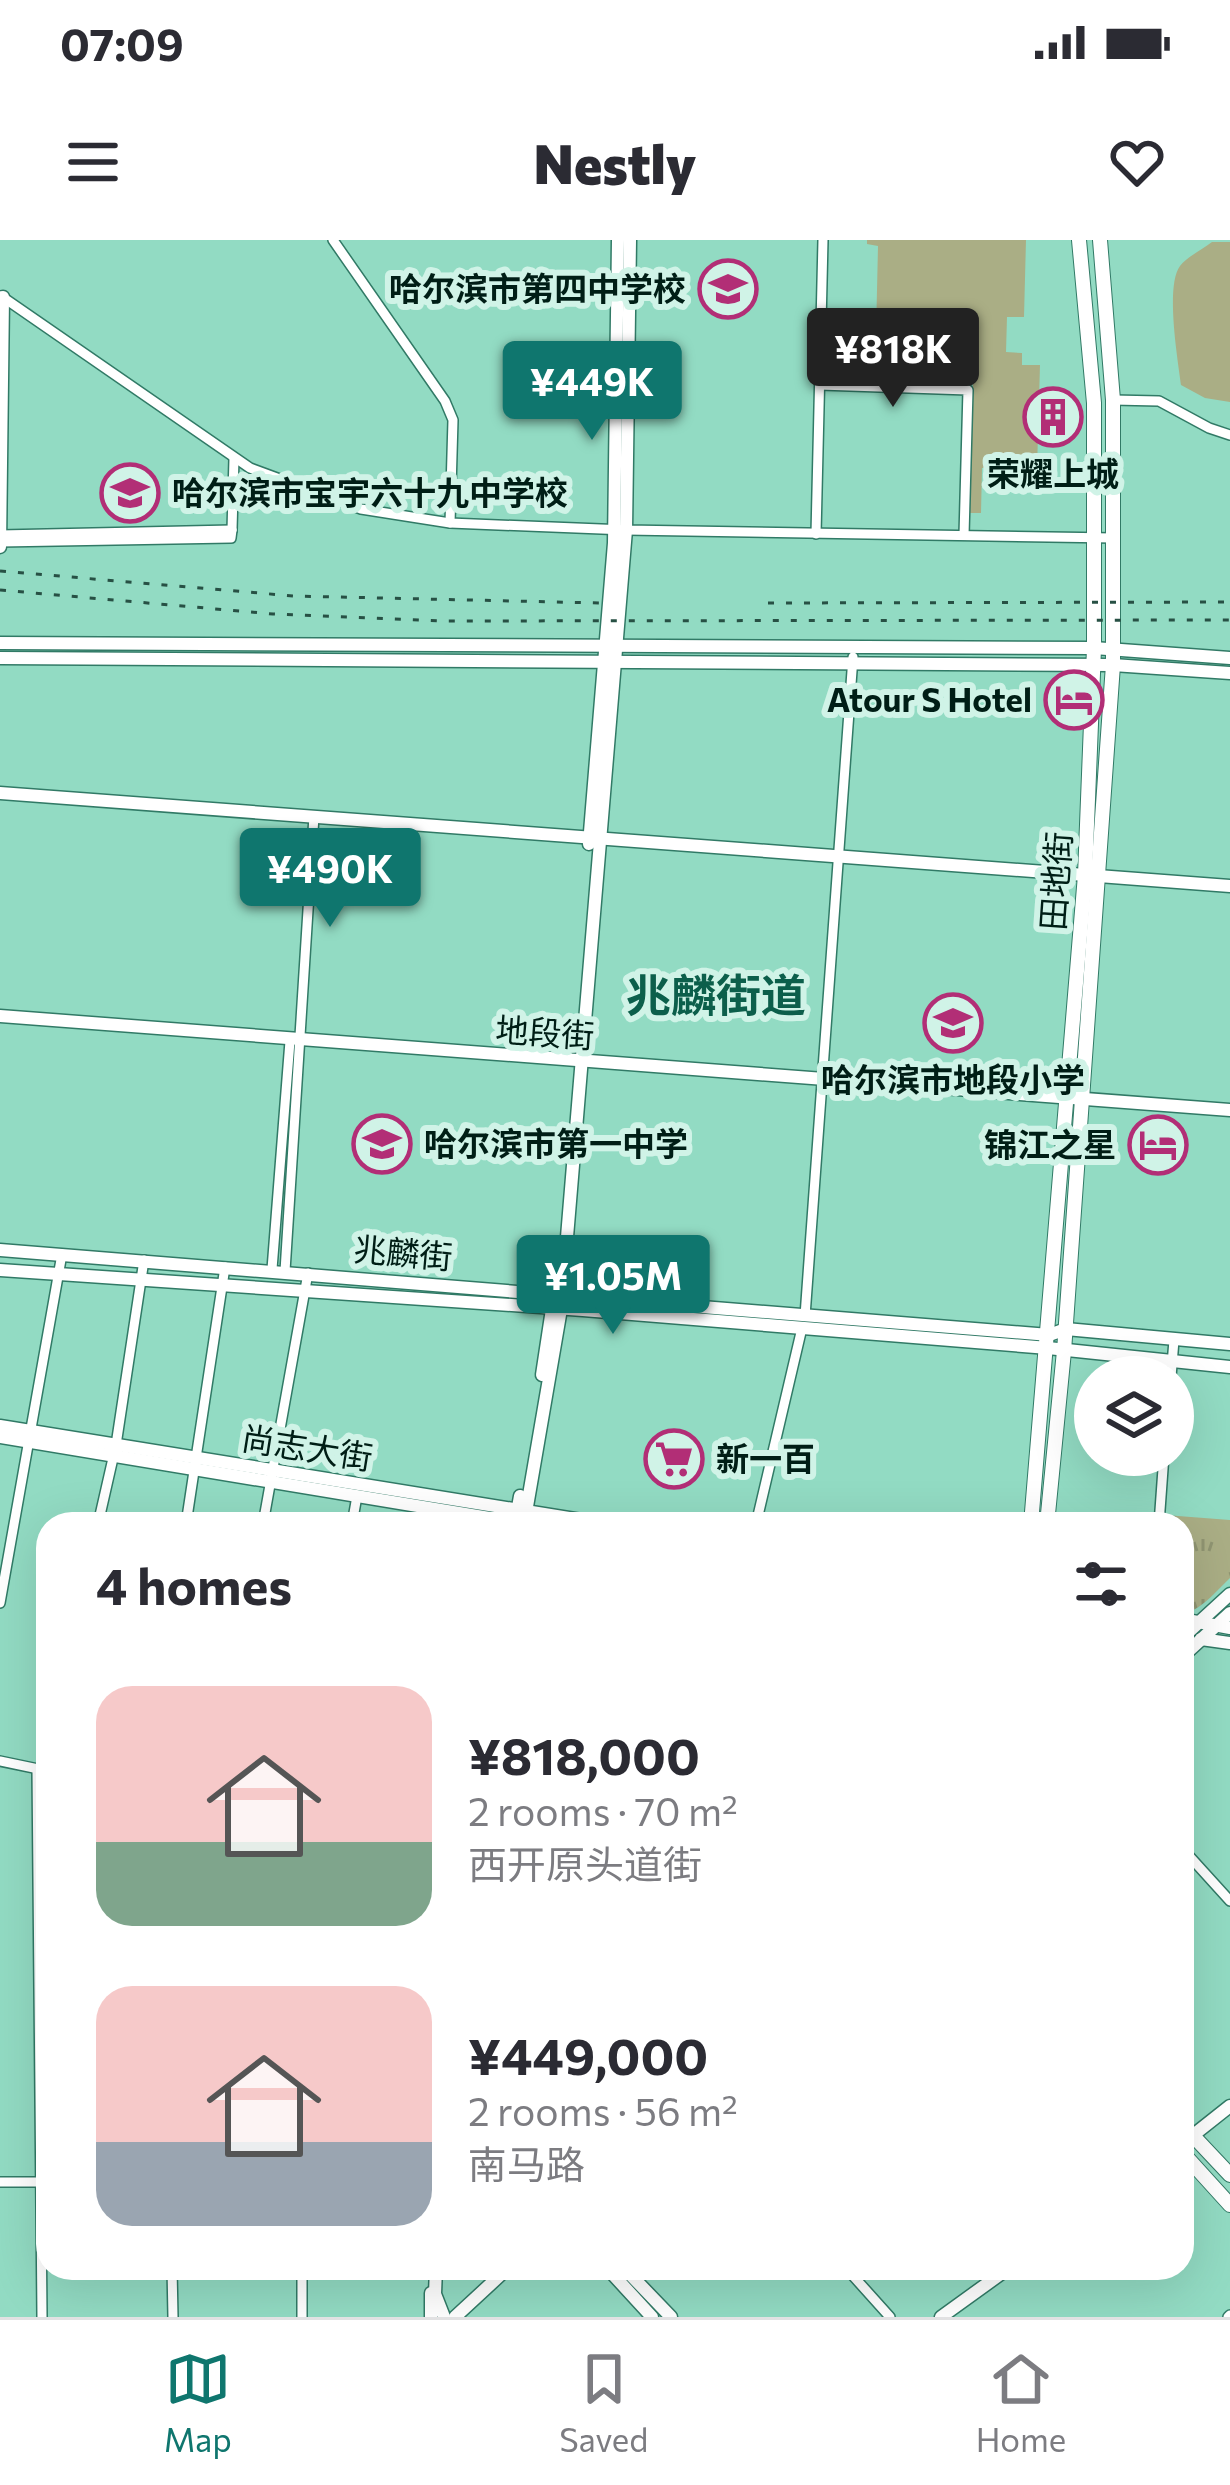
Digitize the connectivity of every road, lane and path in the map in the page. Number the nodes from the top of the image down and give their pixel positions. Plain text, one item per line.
1 (333, 240) edge
2 (618, 240) edge
3 (630, 240) edge
4 (823, 240) edge
5 (1079, 240) edge
6 (1100, 240) edge
7 (2, 296) edge
8 (820, 385) junction
9 (1113, 400) junction
10 (1230, 435) edge
11 (233, 457) junction
12 (450, 523) junction
13 (621, 530) junction
14 (816, 534) junction
15 (964, 535) junction
16 (1094, 536) junction
17 (1114, 538) junction
18 (0, 540) edge
19 (0, 643) edge
20 (609, 656) junction
21 (853, 656) junction
22 (1094, 657) junction
23 (1113, 657) junction
24 (0, 658) edge
25 (1230, 658) edge
26 (1230, 673) edge
27 (0, 793) edge
28 (314, 816) junction
29 (593, 838) junction
30 (836, 854) junction
31 (1092, 876) junction
32 (1230, 886) edge
33 (0, 1016) edge
34 (295, 1042) junction
35 (576, 1063) junction
36 (821, 1080) junction
37 (1073, 1098) junction
38 (1230, 1110) edge
39 (0, 1250) edge
40 (62, 1254) junction
41 (144, 1260) junction
42 (225, 1267) junction
43 (0, 1270) edge
44 (278, 1270) junction
45 (308, 1273) junction
46 (58, 1275) junction
47 (141, 1281) junction
48 (223, 1286) junction
49 (305, 1292) junction
50 (557, 1302) junction
51 (803, 1322) junction
52 (1066, 1329) junction
53 (1174, 1340) junction
54 (1230, 1344) edge
55 (1054, 1345) junction
56 (1135, 1356) edge
57 (1172, 1356) edge
58 (1194, 1363) edge
59 (1230, 1367) edge
60 (0, 1426) edge
61 (0, 1437) edge
62 (31, 1437) junction
63 (115, 1451) junction
64 (197, 1464) junction
65 (272, 1476) junction
66 (1162, 1476) edge
67 (357, 1496) junction
68 (101, 1512) edge
69 (188, 1512) edge
70 (265, 1512) edge
71 (354, 1512) edge
72 (419, 1512) edge
73 (476, 1512) edge
74 (522, 1512) edge
75 (759, 1512) edge
76 (1032, 1512) edge
77 (1047, 1512) edge
78 (1160, 1512) edge
79 (1230, 1594) edge
80 (0, 1603) edge
81 (1230, 1613) edge
82 (1194, 1621) edge
83 (1199, 1622) junction
84 (1194, 1626) edge
85 (1223, 1627) edge
86 (1194, 1638) edge
87 (1202, 1639) junction
88 (1230, 1643) edge
89 (1194, 1646) edge
90 (0, 1761) edge
91 (36, 1769) edge
92 (1194, 1861) edge
93 (1230, 1901) edge
94 (1230, 2106) edge
95 (1194, 2132) edge
96 (1194, 2146) edge
97 (1194, 2152) edge
98 (1230, 2175) edge
99 (0, 2182) edge
100 (36, 2182) edge
101 (1228, 2203) edge
102 (43, 2280) edge
103 (172, 2280) edge
104 (302, 2280) edge
105 (433, 2280) edge
106 (434, 2280) edge
107 (495, 2280) edge
108 (619, 2280) edge
109 (635, 2280) edge
110 (857, 2280) edge
111 (993, 2280) edge
112 (42, 2317) edge
113 (173, 2317) edge
114 (302, 2317) edge
115 (431, 2317) edge
116 (443, 2317) edge
117 (455, 2317) edge
118 (652, 2317) edge
119 (670, 2317) edge
120 (890, 2317) edge
121 (941, 2317) edge

1 - 12 street
2 - 13 main road
3 - 13 main road
4 - 8 street
5 - 16 highway, 田地街
6 - 9 highway, 田地街
7 - 11 street
7 - 18 main road
8 - 14 street
8 - 15 street
9 - 10 street
9 - 17 highway, 田地街
11 - 12 street
11 - 18 street
12 - 13 street
13 - 14 street
13 - 20 main road
14 - 15 street
15 - 16 street
16 - 17 street
16 - 22 highway, 田地街
17 - 23 highway, 田地街
19 - 20 main road
20 - 21 main road
20 - 24 main road
20 - 29 main road
21 - 22 main road
21 - 30 street
22 - 23 main road
22 - 31 highway, 田地街
23 - 25 main road
23 - 26 main road
23 - 31 highway, 田地街
27 - 28 main road
28 - 29 main road
28 - 34 street
29 - 30 main road
29 - 35 main road
30 - 31 main road
30 - 36 street
31 - 32 main road
31 - 37 highway, 田地街
33 - 34 main road, 地段街
34 - 35 main road, 地段街
34 - 44 street
35 - 36 main road, 地段街
35 - 50 main road
36 - 37 main road, 地段街
36 - 51 street
37 - 38 main road, 地段街
37 - 52 highway, 田地街
37 - 55 highway, 田地街
39 - 40 main road, 兆麟街
40 - 41 main road, 兆麟街
40 - 46 street
41 - 42 main road, 兆麟街
41 - 47 street
42 - 44 main road, 兆麟街
42 - 48 street
43 - 46 main road, 兆麟街
44 - 45 main road, 兆麟街
45 - 49 street
45 - 50 main road, 兆麟街
46 - 47 main road, 兆麟街
46 - 62 street
47 - 48 main road, 兆麟街
47 - 63 street
48 - 49 main road, 兆麟街
48 - 64 street
49 - 50 main road, 兆麟街
49 - 65 street
50 - 51 main road, 兆麟街
50 - 74 main road
51 - 55 main road, 兆麟街
51 - 75 street
52 - 53 main road
52 - 55 highway, 田地街
53 - 54 main road
53 - 57 street
55 - 56 main road, 兆麟街
55 - 76 highway, 田地街
55 - 77 highway, 田地街
58 - 59 main road, 兆麟街
60 - 62 main road, 尚志大街
61 - 62 main road, 尚志大街
62 - 63 main road, 尚志大街
62 - 80 street
63 - 64 main road, 尚志大街
63 - 68 street
64 - 65 main road, 尚志大街
64 - 69 street
65 - 67 main road, 尚志大街
65 - 70 street
65 - 73 main road, 尚志大街
66 - 78 street
67 - 71 street
67 - 72 main road, 尚志大街
79 - 83 main road
81 - 85 main road
82 - 83 main road
83 - 84 main road
83 - 85 main road
85 - 87 main road
86 - 87 main road
87 - 88 main road
87 - 89 main road
90 - 91 street
92 - 93 street
94 - 95 main road
96 - 98 highway
97 - 101 highway
99 - 100 street
102 - 112 street
103 - 113 street
104 - 114 street
105 - 115 main road
106 - 116 main road
107 - 117 main road
108 - 118 main road
109 - 119 main road
110 - 120 street
111 - 121 main road

